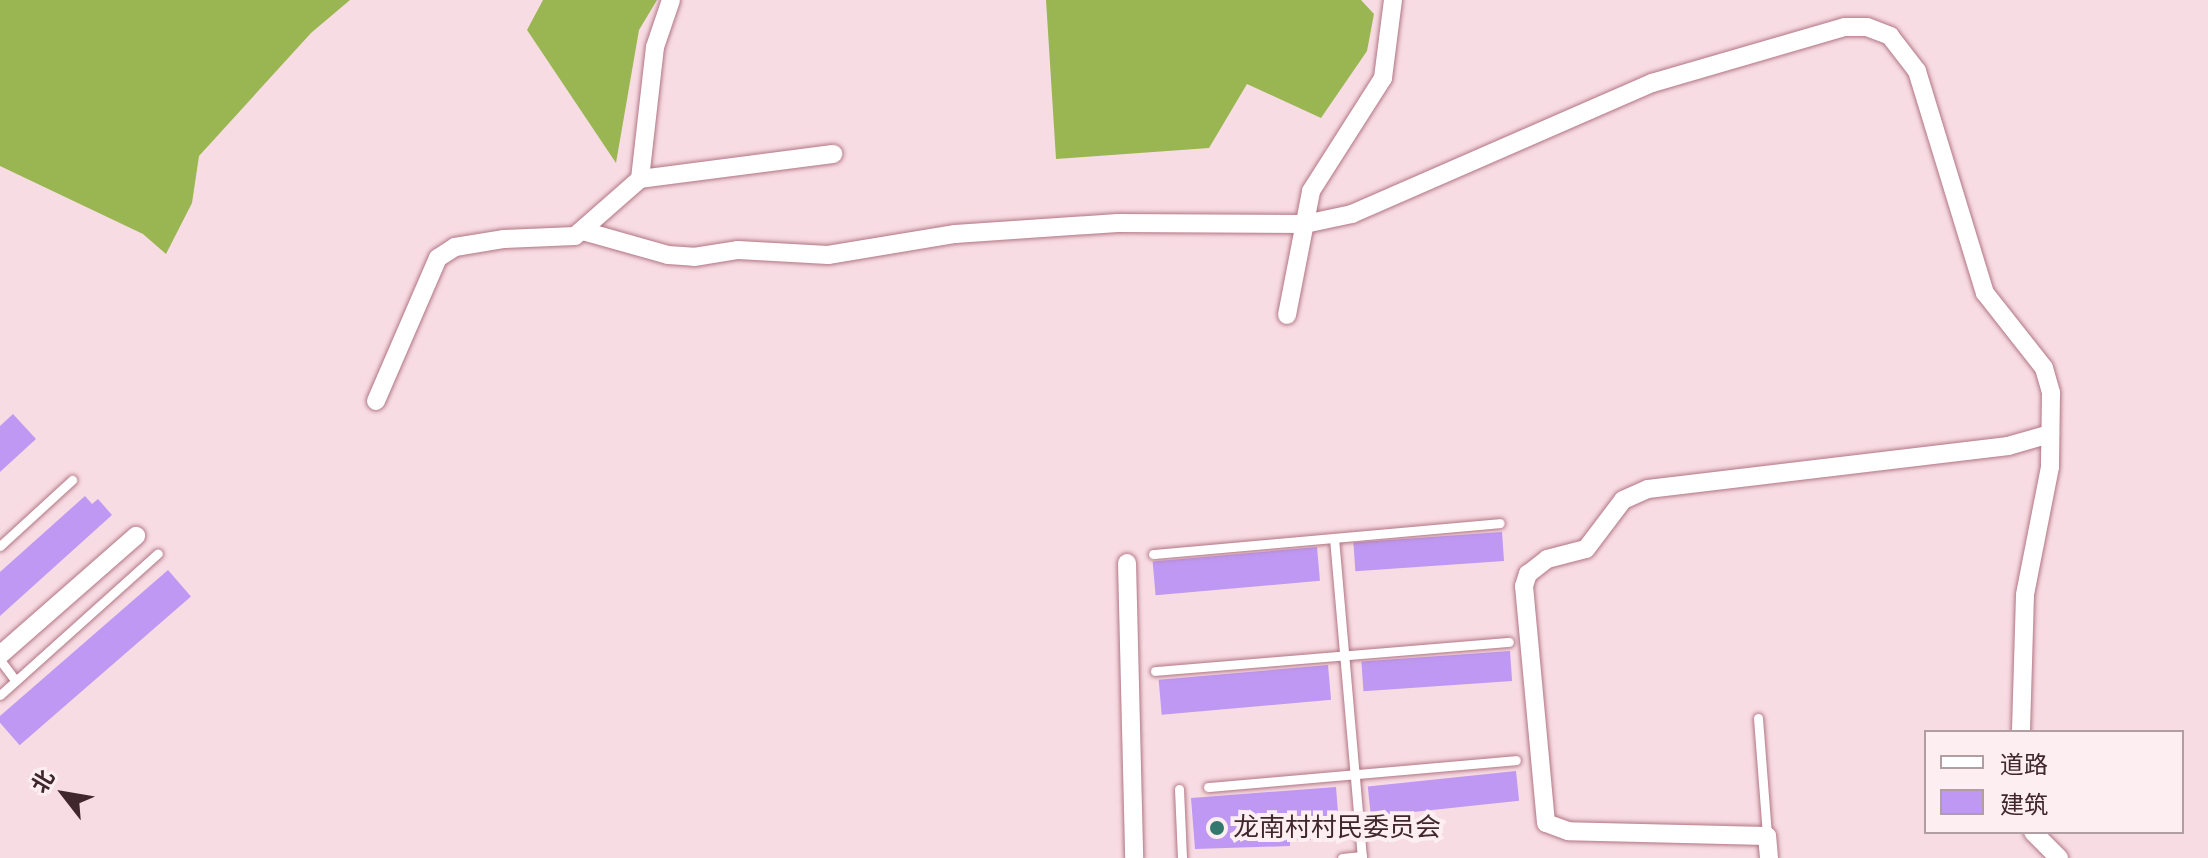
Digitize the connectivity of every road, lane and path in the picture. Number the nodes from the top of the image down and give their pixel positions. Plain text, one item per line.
1 (671, 0) edge
2 (1393, 0) edge
3 (833, 154) dead end
4 (640, 179) junction
5 (1305, 224) junction
6 (583, 231) junction
7 (1287, 315) dead end
8 (376, 401) dead end
9 (2050, 434) junction
10 (72, 480) dead end
11 (1500, 523) dead end
12 (136, 536) dead end
13 (1334, 538) junction
14 (0, 546) edge
15 (158, 553) dead end
16 (1153, 554) dead end
17 (1127, 563) dead end
18 (1509, 642) dead end
19 (1345, 656) junction
20 (0, 658) edge
21 (1155, 671) dead end
22 (16, 681) junction
23 (0, 695) edge
24 (1758, 718) dead end
25 (2021, 730) edge
26 (1516, 760) dead end
27 (1354, 774) junction
28 (1208, 787) dead end
29 (1179, 789) dead end
30 (2035, 834) edge
31 (1767, 836) junction
32 (1362, 857) edge
33 (1134, 858) edge
34 (1182, 858) edge
35 (1342, 858) edge
36 (1769, 858) edge
37 (2059, 858) edge

1 - 4 street
2 - 5 street
3 - 4 street
4 - 6 street
5 - 6 street
5 - 7 street
5 - 9 street
6 - 8 street
9 - 25 street
9 - 31 street
10 - 14 lane
11 - 13 lane
12 - 20 street
13 - 16 lane
13 - 19 lane
15 - 22 lane
17 - 33 street
18 - 19 lane
19 - 21 lane
19 - 27 lane
20 - 22 lane
22 - 23 lane
24 - 31 lane
26 - 27 lane
27 - 28 lane
27 - 32 lane
29 - 34 lane
30 - 37 street
31 - 36 street
32 - 35 lane

